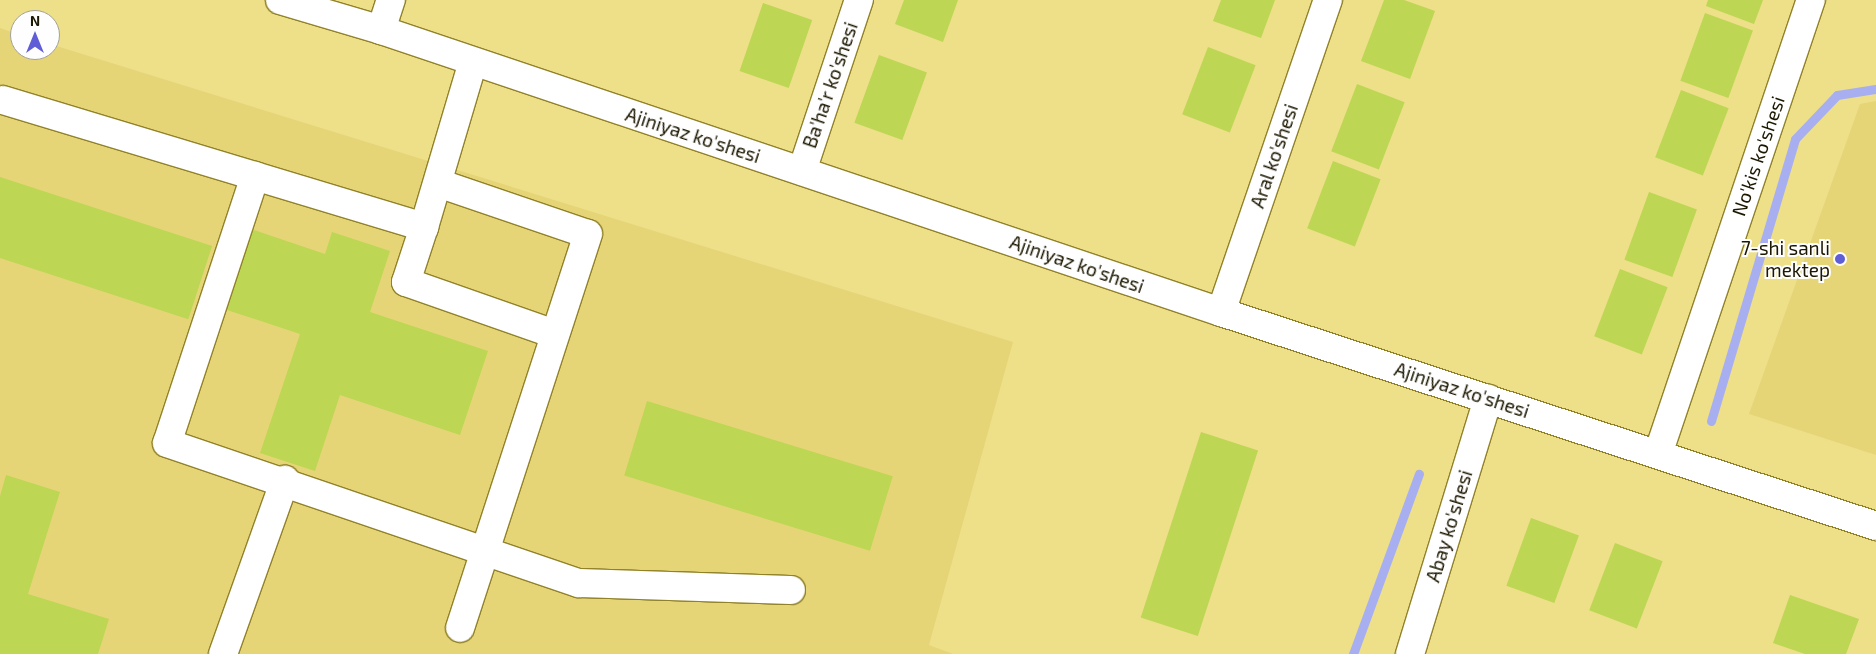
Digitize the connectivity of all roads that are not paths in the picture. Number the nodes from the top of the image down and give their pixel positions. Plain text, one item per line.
1 (280, 0) edge
2 (391, 0) edge
3 (859, 0) edge
4 (1328, 0) edge
5 (1811, 0) edge
6 (381, 30) junction
7 (473, 62) junction
8 (3, 100) dead end
9 (802, 171) junction
10 (255, 176) junction
11 (438, 183) junction
12 (424, 227) junction
13 (1221, 312) junction
14 (552, 333) junction
15 (1488, 399) junction
16 (1658, 454) junction
17 (285, 480) junction
18 (1876, 526) edge
19 (485, 553) junction
20 (791, 590) dead end
21 (460, 628) dead end
22 (224, 654) edge
23 (1410, 654) edge

1 - 6 street, Ajiniyaz ko'shesi
2 - 6 street
3 - 9 street, Ba'ha'r ko'shesi
4 - 13 street, Aral ko'shesi
5 - 16 street, No'kis ko'shesi
6 - 7 street, Ajiniyaz ko'shesi
7 - 9 street, Ajiniyaz ko'shesi
7 - 11 street
8 - 10 street
9 - 13 street, Ajiniyaz ko'shesi
10 - 12 street
10 - 17 street
11 - 12 street
11 - 14 street
12 - 14 street
13 - 15 street, Ajiniyaz ko'shesi
14 - 19 street
15 - 16 street, Ajiniyaz ko'shesi
15 - 23 street, Abay ko'shesi
16 - 18 street, Ajiniyaz ko'shesi
17 - 19 street
17 - 22 street
19 - 20 street
19 - 21 street

